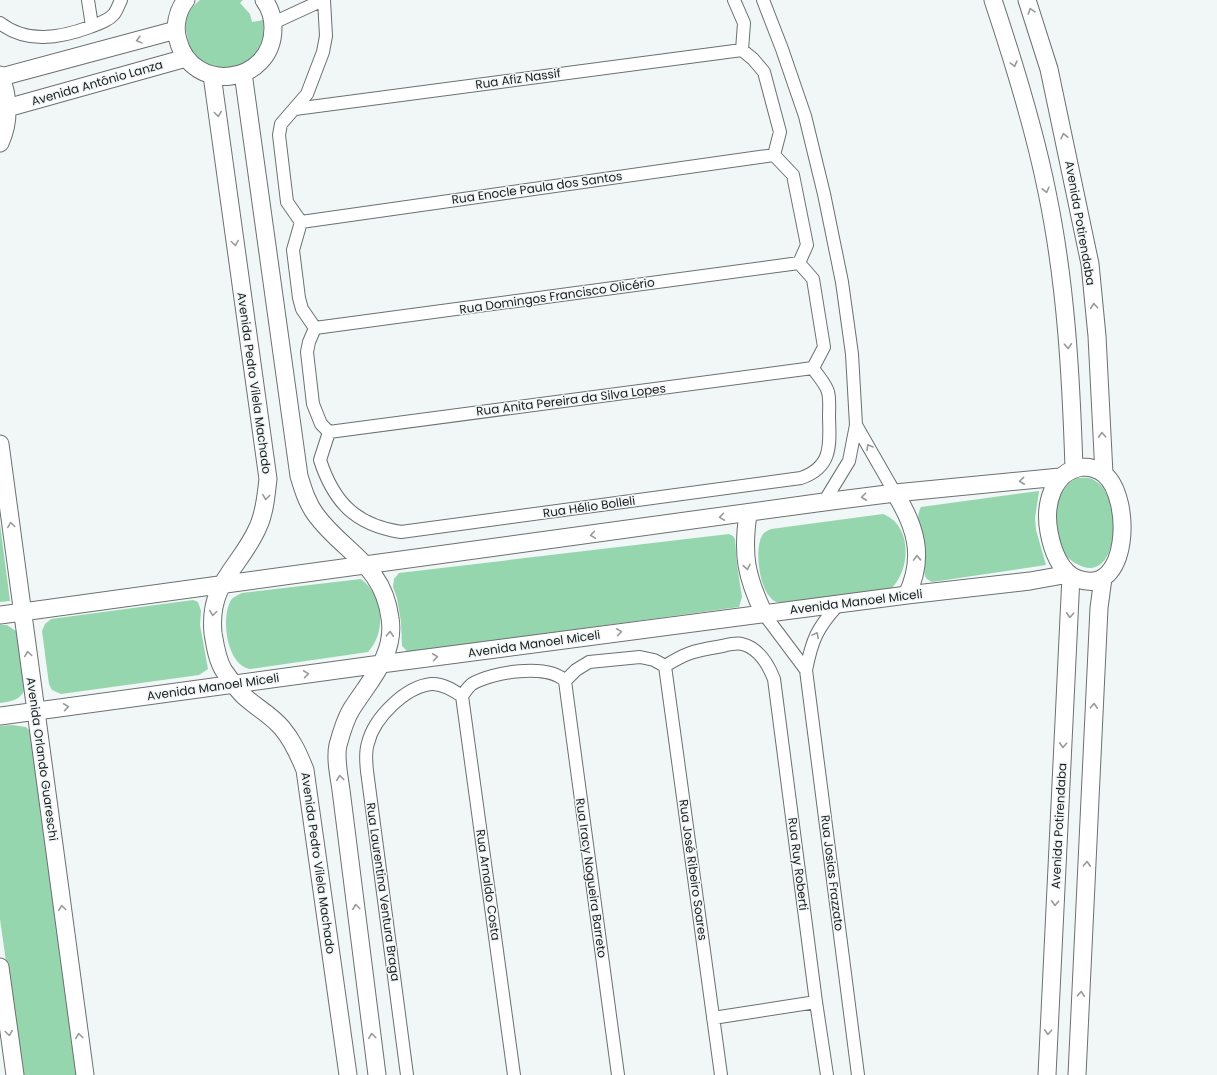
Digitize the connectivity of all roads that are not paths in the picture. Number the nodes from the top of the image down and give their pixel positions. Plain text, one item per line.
1 (88, 0) edge
2 (121, 0) edge
3 (186, 0) edge
4 (264, 0) edge
5 (324, 0) edge
6 (734, 0) edge
7 (763, 0) edge
8 (993, 0) edge
9 (1027, 0) edge
10 (0, 23) edge
11 (273, 23) junction
12 (92, 26) junction
13 (176, 30) junction
14 (742, 50) junction
15 (186, 58) junction
16 (243, 73) junction
17 (0, 76) edge
18 (212, 76) junction
19 (7, 108) junction
20 (295, 109) junction
21 (0, 143) edge
22 (774, 155) junction
23 (301, 222) junction
24 (799, 263) junction
25 (315, 328) junction
26 (813, 368) junction
27 (856, 425) junction
28 (329, 432) junction
29 (0, 444) edge
30 (1067, 473) junction
31 (1104, 474) junction
32 (895, 493) junction
33 (824, 502) junction
34 (748, 514) junction
35 (366, 565) junction
36 (1070, 575) junction
37 (1103, 578) junction
38 (222, 585) junction
39 (908, 595) junction
40 (838, 605) junction
41 (22, 612) junction
42 (764, 614) junction
43 (0, 615) edge
44 (381, 664) junction
45 (665, 666) junction
46 (806, 670) junction
47 (565, 681) junction
48 (235, 684) junction
49 (462, 696) junction
50 (36, 712) junction
51 (0, 716) edge
52 (0, 967) edge
53 (816, 1002) junction
54 (713, 1018) junction
55 (14, 1075) edge
56 (85, 1075) edge
57 (348, 1075) edge
58 (377, 1075) edge
59 (408, 1075) edge
60 (514, 1075) edge
61 (618, 1075) edge
62 (721, 1075) edge
63 (827, 1075) edge
64 (858, 1075) edge
65 (1047, 1075) edge
66 (1077, 1075) edge

1 - 12 street
2 - 12 street
3 - 13 street
4 - 11 street
5 - 11 street
5 - 20 street
6 - 14 street
7 - 27 street
8 -> 30 street
31 -> 9 street, Avenida Potirendaba
10 - 12 street
11 - 16 street
13 - 15 street
13 -> 17 street
14 - 20 street, Rua Afiz Nassif
14 - 22 street
15 - 18 street
15 - 19 street, Avenida Antônio Lanza
16 - 18 street
16 - 35 street
17 - 19 street
18 -> 38 street, Avenida Pedro Vilela Machado
19 - 21 street
20 - 23 street
22 - 23 street, Rua Enocle Paula dos Santos
22 - 24 street
23 - 25 street
24 - 25 street, Rua Domingos Francisco Olicério
24 - 26 street
25 - 28 street
26 - 28 street, Rua Anita Pereira da Silva Lopes
26 - 28 street, Rua Hélio Bolleli
32 -> 27 street
27 - 33 street
41 -> 29 street, Avenida Orlando Guareschi
30 - 31 street
30 -> 32 street
30 - 36 street
31 - 37 street
32 -> 33 street
39 -> 32 street
33 - 34 street
34 -> 35 street
34 -> 42 street
35 - 38 street
44 -> 35 street
36 - 37 street
36 - 39 street, Avenida Manoel Miceli
36 -> 65 street, Avenida Potirendaba
66 -> 37 street
38 - 41 street
38 -> 48 street, Avenida Pedro Vilela Machado
39 - 40 street, Avenida Manoel Miceli
40 - 42 street, Avenida Manoel Miceli
46 -> 40 street, Rua Josias Frazzato
41 - 43 street
50 -> 41 street, Avenida Orlando Guareschi
44 -> 42 street, Avenida Manoel Miceli
42 - 46 street, Rua Josias Frazzato
48 -> 44 street, Avenida Manoel Miceli
58 -> 44 street
45 - 47 street
45 - 53 street, Rua Ruy Roberti
45 - 54 street, Rua José Ribeiro Soares
46 - 64 street, Rua Josias Frazzato
47 - 49 street
47 - 61 street, Rua Iracy Nogueira Barreto
50 -> 48 street, Avenida Manoel Miceli
48 - 57 street, Avenida Pedro Vilela Machado
49 - 59 street, Rua Laurentina Ventura Braga
49 - 60 street, Rua Arnaldo Costa
50 - 51 street, Avenida Manoel Miceli
56 -> 50 street, Avenida Orlando Guareschi
52 -> 55 street
53 - 54 street
53 - 63 street, Rua Ruy Roberti
54 - 62 street, Rua José Ribeiro Soares

